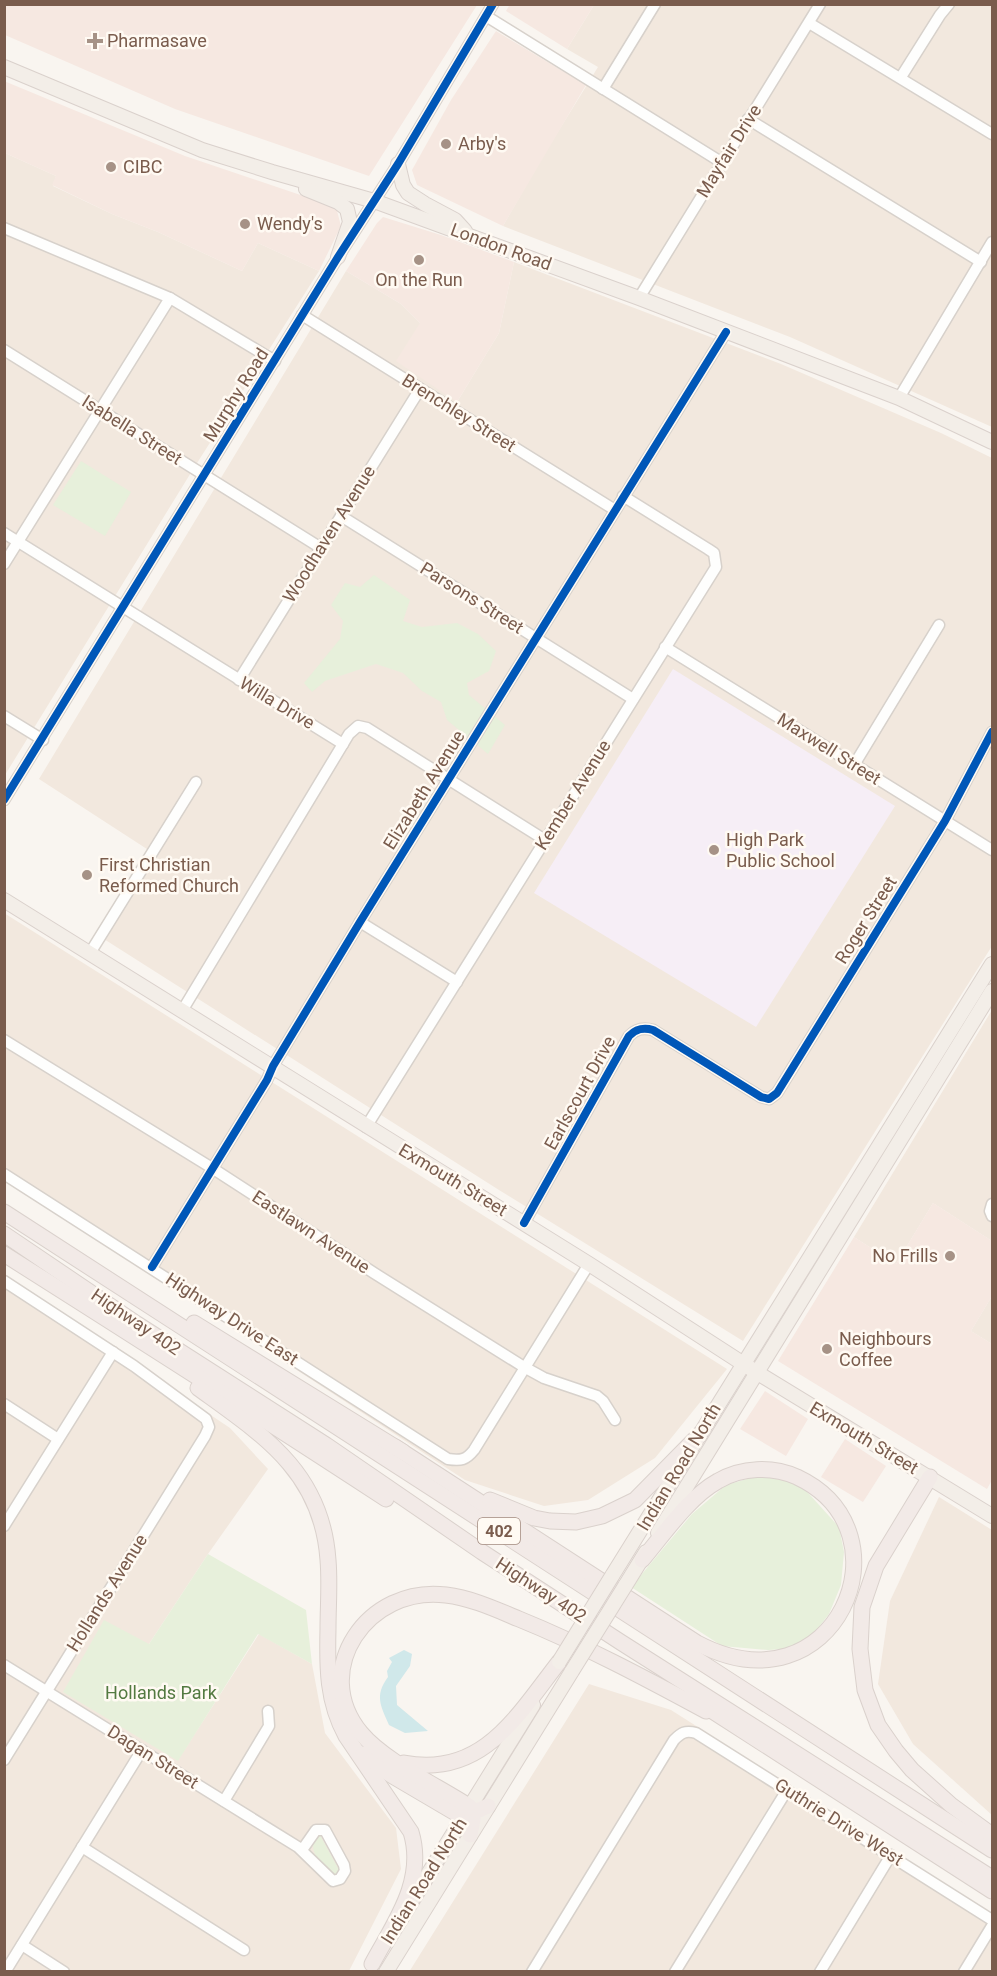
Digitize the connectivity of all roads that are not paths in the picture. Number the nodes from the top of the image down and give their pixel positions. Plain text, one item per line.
1 (493, 4) edge
2 (655, 4) edge
3 (820, 4) edge
4 (949, 4) edge
5 (486, 16) junction
6 (809, 22) junction
7 (4, 67) edge
8 (901, 77) junction
9 (603, 89) junction
10 (748, 119) junction
11 (993, 134) edge
12 (721, 162) junction
13 (398, 164) junction
14 (272, 172) junction
15 (374, 201) junction
16 (4, 228) edge
17 (469, 234) junction
18 (993, 242) edge
19 (338, 257) junction
20 (981, 262) junction
21 (170, 298) junction
22 (639, 298) junction
23 (302, 315) junction
24 (726, 332) junction
25 (4, 350) edge
26 (275, 361) junction
27 (420, 389) junction
28 (899, 398) junction
29 (100, 410) junction
30 (993, 442) edge
31 (204, 475) junction
32 (624, 496) junction
33 (615, 510) junction
34 (341, 516) junction
35 (4, 533) edge
36 (18, 541) junction
37 (321, 548) junction
38 (4, 564) edge
39 (123, 608) junction
40 (939, 626) dead end
41 (536, 638) junction
42 (665, 647) junction
43 (239, 680) junction
44 (633, 699) junction
45 (4, 716) edge
46 (993, 732) edge
47 (43, 740) junction
48 (344, 744) junction
49 (854, 765) junction
50 (448, 779) junction
51 (196, 782) dead end
52 (4, 800) edge
53 (945, 821) junction
54 (545, 840) junction
55 (993, 850) edge
56 (4, 900) edge
57 (360, 922) junction
58 (90, 953) junction
59 (993, 964) edge
60 (457, 982) junction
61 (993, 991) edge
62 (182, 1011) junction
63 (4, 1041) edge
64 (273, 1066) junction
65 (749, 1090) joint
66 (366, 1126) junction
67 (212, 1168) junction
68 (4, 1174) edge
69 (4, 1203) edge
70 (4, 1212) edge
71 (524, 1223) junction
72 (4, 1234) edge
73 (4, 1254) edge
74 (589, 1264) junction
75 (152, 1267) junction
76 (65, 1274) junction
77 (4, 1281) edge
78 (90, 1310) junction
79 (113, 1352) junction
80 (743, 1363) junction
81 (524, 1367) junction
82 (756, 1372) junction
83 (4, 1404) edge
84 (615, 1420) dead end
85 (700, 1434) junction
86 (58, 1439) junction
87 (395, 1447) junction
88 (930, 1477) junction
89 (993, 1516) edge
90 (4, 1526) edge
91 (642, 1560) junction
92 (4, 1665) edge
93 (566, 1667) junction
94 (47, 1691) junction
95 (268, 1712) dead end
96 (728, 1723) junction
97 (351, 1745) junction
98 (142, 1750) junction
99 (383, 1753) junction
100 (4, 1760) edge
101 (787, 1790) junction
102 (224, 1801) junction
103 (488, 1806) junction
104 (469, 1812) junction
105 (470, 1835) junction
106 (993, 1835) edge
107 (82, 1847) junction
108 (302, 1850) junction
109 (993, 1850) edge
110 (891, 1855) junction
111 (993, 1868) edge
112 (993, 1878) edge
113 (993, 1891) edge
114 (993, 1920) edge
115 (993, 1926) edge
116 (22, 1945) junction
117 (244, 1950) dead end
118 (375, 1969) edge
119 (5, 1971) edge
120 (64, 1971) edge
121 (532, 1971) edge
122 (675, 1971) edge
123 (820, 1971) edge
124 (964, 1971) edge

1 - 5 street, Murphy Road
2 - 9 street
3 - 6 street, Mayfair Drive
4 - 8 street
5 - 9 street
5 - 13 street, Murphy Road
6 - 8 street
6 - 10 street, Mayfair Drive
7 - 14 main road, London Road
8 - 11 street
9 - 12 street
10 - 12 street, Mayfair Drive
10 - 20 street
12 - 22 street, Mayfair Drive
13 - 15 street, Murphy Road
13 - 17 main road
14 - 15 main road, London Road
14 - 19 main road
15 - 17 main road, London Road
15 - 19 street, Murphy Road
16 - 21 street
17 - 22 main road, London Road
18 - 20 street
19 - 23 street, Murphy Road
20 - 28 street
21 - 26 street
21 - 29 street
22 - 24 main road, London Road
23 - 26 street, Murphy Road
23 - 27 street, Brenchley Street
24 - 28 main road, London Road
24 - 32 street, Elizabeth Avenue
25 - 29 street, Isabella Street
26 - 31 street, Murphy Road
27 - 33 street, Brenchley Street
27 - 34 street, Woodhaven Avenue
28 - 30 main road, London Road
29 - 31 street, Isabella Street
29 - 36 street
31 - 37 street, Isabella Street
31 - 39 street, Murphy Road
32 - 33 street, Elizabeth Avenue
32 - 42 street, Kember Avenue
33 - 41 street, Elizabeth Avenue
34 - 37 street, Woodhaven Avenue
34 - 41 street, Parsons Street
35 - 36 street, Willa Drive
36 - 38 street
36 - 39 street, Willa Drive
37 - 43 street, Woodhaven Avenue
39 - 43 street, Willa Drive
39 - 47 street, Murphy Road
40 - 49 street
41 - 44 street, Parsons Street
41 - 50 street, Elizabeth Avenue
42 - 44 street, Kember Avenue
42 - 49 street, Maxwell Street
43 - 48 street, Willa Drive
44 - 54 street, Kember Avenue
45 - 47 street
46 - 53 street, Roger Street
47 - 52 street, Murphy Road
48 - 50 street
48 - 62 street
49 - 53 street, Maxwell Street
50 - 54 street
50 - 57 street, Elizabeth Avenue
51 - 58 street
53 - 55 street, Maxwell Street
53 - 65 street, Roger Street
54 - 60 street, Kember Avenue
56 - 58 main road, Exmouth Street
57 - 60 street
57 - 64 street, Elizabeth Avenue
58 - 62 main road, Exmouth Street
59 - 80 main road, Indian Road North
60 - 66 street, Kember Avenue
61 - 82 main road, Indian Road North
62 - 64 main road, Exmouth Street
63 - 67 street, Eastlawn Avenue
64 - 66 main road, Exmouth Street
64 - 67 street, Elizabeth Avenue
65 - 71 street, Earlscourt Drive
66 - 71 main road, Exmouth Street
67 - 75 street, Elizabeth Avenue
67 - 81 street, Eastlawn Avenue
68 - 75 street, Highway Drive East
69 - 87 highway
70 - 109 highway, Highway 402 / 402
71 - 74 main road, Exmouth Street
72 - 76 highway, Highway 402 / 402
73 - 78 highway
74 - 80 main road, Exmouth Street
74 - 81 street
75 - 81 street, Highway Drive East
76 - 111 highway
76 - 112 highway, Highway 402 / 402
77 - 79 street
78 - 96 highway
78 - 97 highway
79 - 86 street
79 - 94 street, Hollands Avenue
80 - 82 main road, Exmouth Street
80 - 85 main road, Indian Road North
81 - 84 street, Eastlawn Avenue
82 - 88 main road, Exmouth Street
82 - 91 main road, Indian Road North
83 - 86 street
85 - 87 highway
85 - 93 main road, Indian Road North, bridge
86 - 90 street
87 - 91 highway
88 - 89 main road, Exmouth Street
88 - 106 highway
91 - 93 main road, Indian Road North, bridge
92 - 94 street, Dagan Street
93 - 99 highway
93 - 103 main road, Indian Road North
93 - 104 main road, Indian Road North
94 - 98 street, Dagan Street
94 - 100 street, Hollands Avenue
95 - 102 street
96 - 99 highway
96 - 113 highway
97 - 104 highway
97 - 118 highway
98 - 102 street, Dagan Street
98 - 107 street
99 - 104 highway
101 - 110 street, Guthrie Drive West
101 - 121 street, Guthrie Drive West
101 - 122 street
102 - 108 street, Dagan Street
103 - 104 highway
103 - 105 main road, Indian Road North
104 - 105 highway
104 - 118 main road, Indian Road North
105 - 118 main road, Indian Road North
107 - 116 street
107 - 117 street
108 - 108 street, Dagan Street
110 - 114 street, Guthrie Drive West
110 - 123 street
115 - 124 street
116 - 119 street
116 - 120 street

